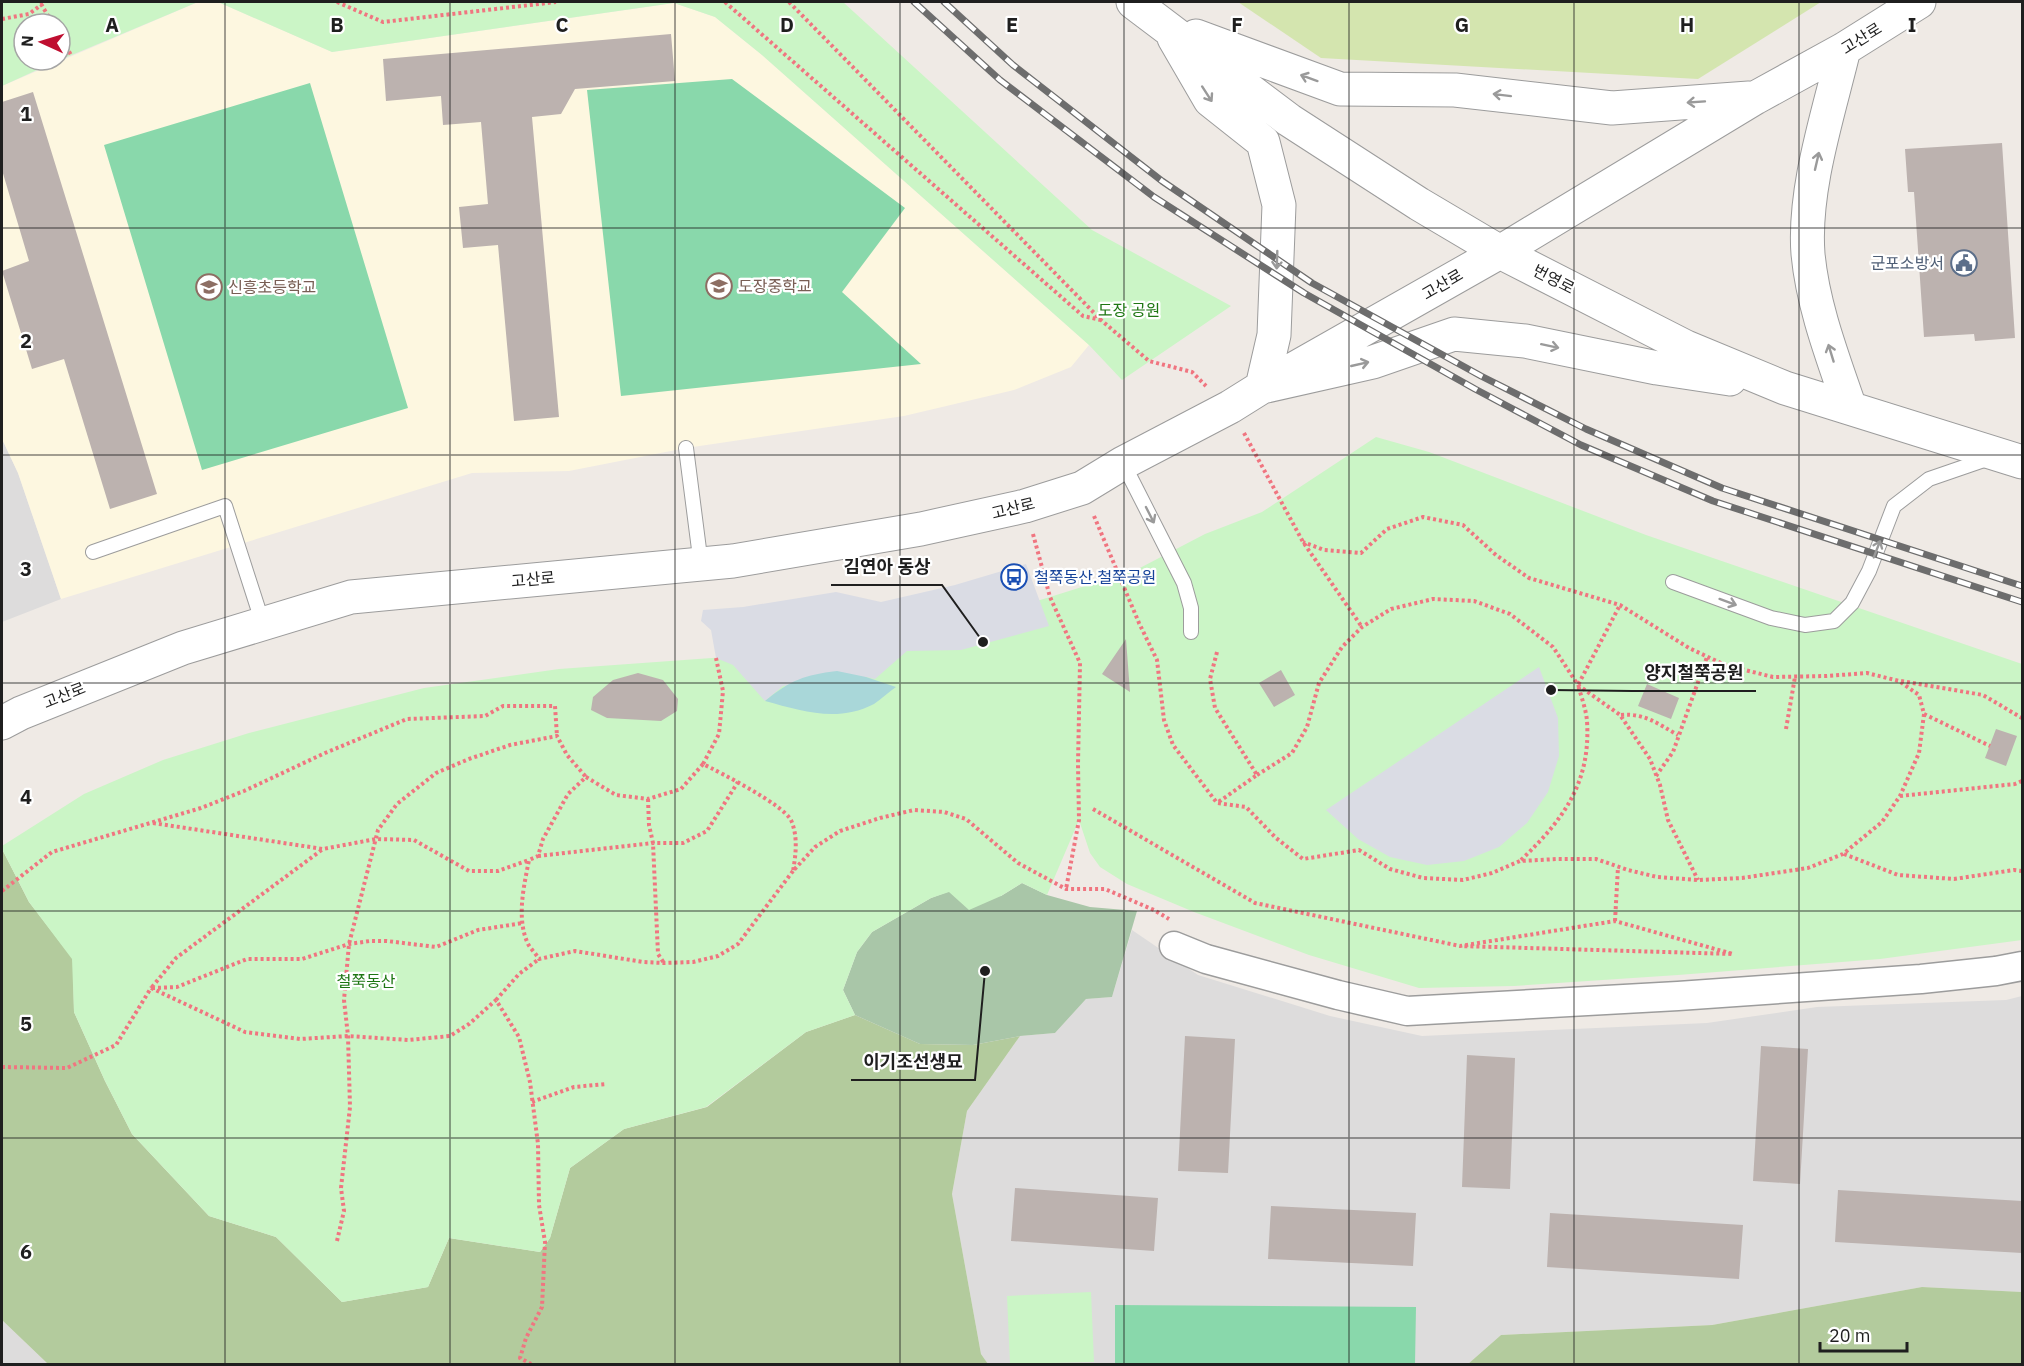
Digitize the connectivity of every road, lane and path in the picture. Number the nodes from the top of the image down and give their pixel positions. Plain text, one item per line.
1 (337, 2) edge
2 (556, 2) edge
3 (725, 2) edge
4 (789, 2) edge
5 (1133, 2) edge
6 (1919, 2) edge
7 (43, 3) edge
8 (2, 19) edge
9 (1167, 25) junction
10 (1844, 48) junction
11 (1755, 98) junction
12 (1500, 252) junction
13 (1101, 320) junction
14 (1262, 387) junction
15 (1785, 388) junction
16 (1230, 408) junction
17 (1850, 408) junction
18 (686, 448) dead end
19 (2011, 458) edge
20 (1123, 463) junction
21 (1082, 488) junction
22 (1025, 506) junction
23 (1304, 542) junction
24 (93, 552) dead end
25 (700, 565) junction
26 (1673, 582) dead end
27 (1620, 605) junction
28 (263, 624) junction
29 (1362, 627) junction
30 (1191, 632) dead end
31 (1217, 652) dead end
32 (1707, 657) junction
33 (716, 658) dead end
34 (1795, 677) junction
35 (1899, 681) junction
36 (1578, 685) junction
37 (1924, 714) junction
38 (1620, 715) junction
39 (2022, 718) edge
40 (2, 723) edge
41 (1786, 729) dead end
42 (1678, 735) junction
43 (557, 736) junction
44 (1990, 746) dead end
45 (704, 764) junction
46 (1257, 775) junction
47 (1656, 776) junction
48 (586, 777) junction
49 (2022, 781) edge
50 (738, 782) junction
51 (1900, 796) junction
52 (648, 799) junction
53 (1217, 803) junction
54 (1093, 809) dead end
55 (152, 823) junction
56 (376, 839) junction
57 (653, 843) junction
58 (323, 849) junction
59 (1844, 854) junction
60 (538, 856) junction
61 (530, 860) junction
62 (1520, 861) junction
63 (1618, 867) junction
64 (793, 871) junction
65 (2022, 871) edge
66 (1698, 880) junction
67 (1066, 889) junction
68 (2, 891) edge
69 (1616, 921) junction
70 (523, 923) junction
71 (350, 944) junction
72 (1174, 946) joint
73 (1460, 946) junction
74 (539, 959) junction
75 (664, 963) junction
76 (2022, 966) edge
77 (151, 988) junction
78 (495, 1000) junction
79 (348, 1036) junction
80 (2, 1067) edge
81 (606, 1084) dead end
82 (532, 1102) junction
83 (337, 1241) dead end
84 (531, 1365) edge

1 - 2 path
3 - 13 path
4 - 13 path
5 - 9 street, 번영로
6 - 10 street, 고산로
7 - 8 path
11 -> 9 street
9 - 12 street, 번영로
9 -> 14 street
10 - 11 street, 고산로
17 -> 10 street
11 - 12 street, 고산로
12 - 14 street, 고산로
12 - 15 street, 번영로
13 - 16 path
14 -> 15 street
14 - 16 street, 고산로
15 - 17 street, 번영로
16 - 20 street, 고산로
16 - 23 path
17 - 19 street, 번영로
18 - 25 lane
26 -> 19 lane
20 - 21 street, 고산로
20 -> 30 lane
21 - 22 street, 고산로
21 - 53 path
22 - 25 street, 고산로
22 - 67 path
23 - 27 path
23 - 29 path
24 - 28 lane
25 - 28 street, 고산로
27 - 32 path
27 - 36 path
28 - 40 street, 고산로
29 - 36 path
29 - 46 path
31 - 46 path
32 - 34 path
32 - 42 path
33 - 45 path
34 - 35 path
34 - 41 path
35 - 37 path
35 - 39 path
36 - 38 path
36 - 62 path
37 - 44 path
37 - 51 path
38 - 42 path
38 - 47 path
42 - 47 path
43 - 48 path
43 - 55 path
43 - 56 path
45 - 50 path
45 - 52 path
46 - 53 path
47 - 66 path
48 - 52 path
48 - 60 path
49 - 51 path
50 - 57 path
50 - 64 path
51 - 59 path
52 - 57 path
53 - 62 path
54 - 73 path
55 - 58 path
55 - 68 path
56 - 58 path
56 - 61 path
56 - 71 path
57 - 60 path
57 - 75 path
58 - 77 path
59 - 65 path
59 - 66 path
60 - 61 path
61 - 70 path
62 - 63 path
63 - 66 path
63 - 69 path
64 - 67 path
64 - 75 path
67 - 72 path
69 - 73 path
69 - 73 path
70 - 71 path
70 - 74 path
71 - 77 path
71 - 79 path
72 - 76 street
74 - 75 path
74 - 78 path
77 - 79 path
77 - 80 path
78 - 79 path
78 - 82 path
79 - 83 path
81 - 82 path
82 - 84 path

